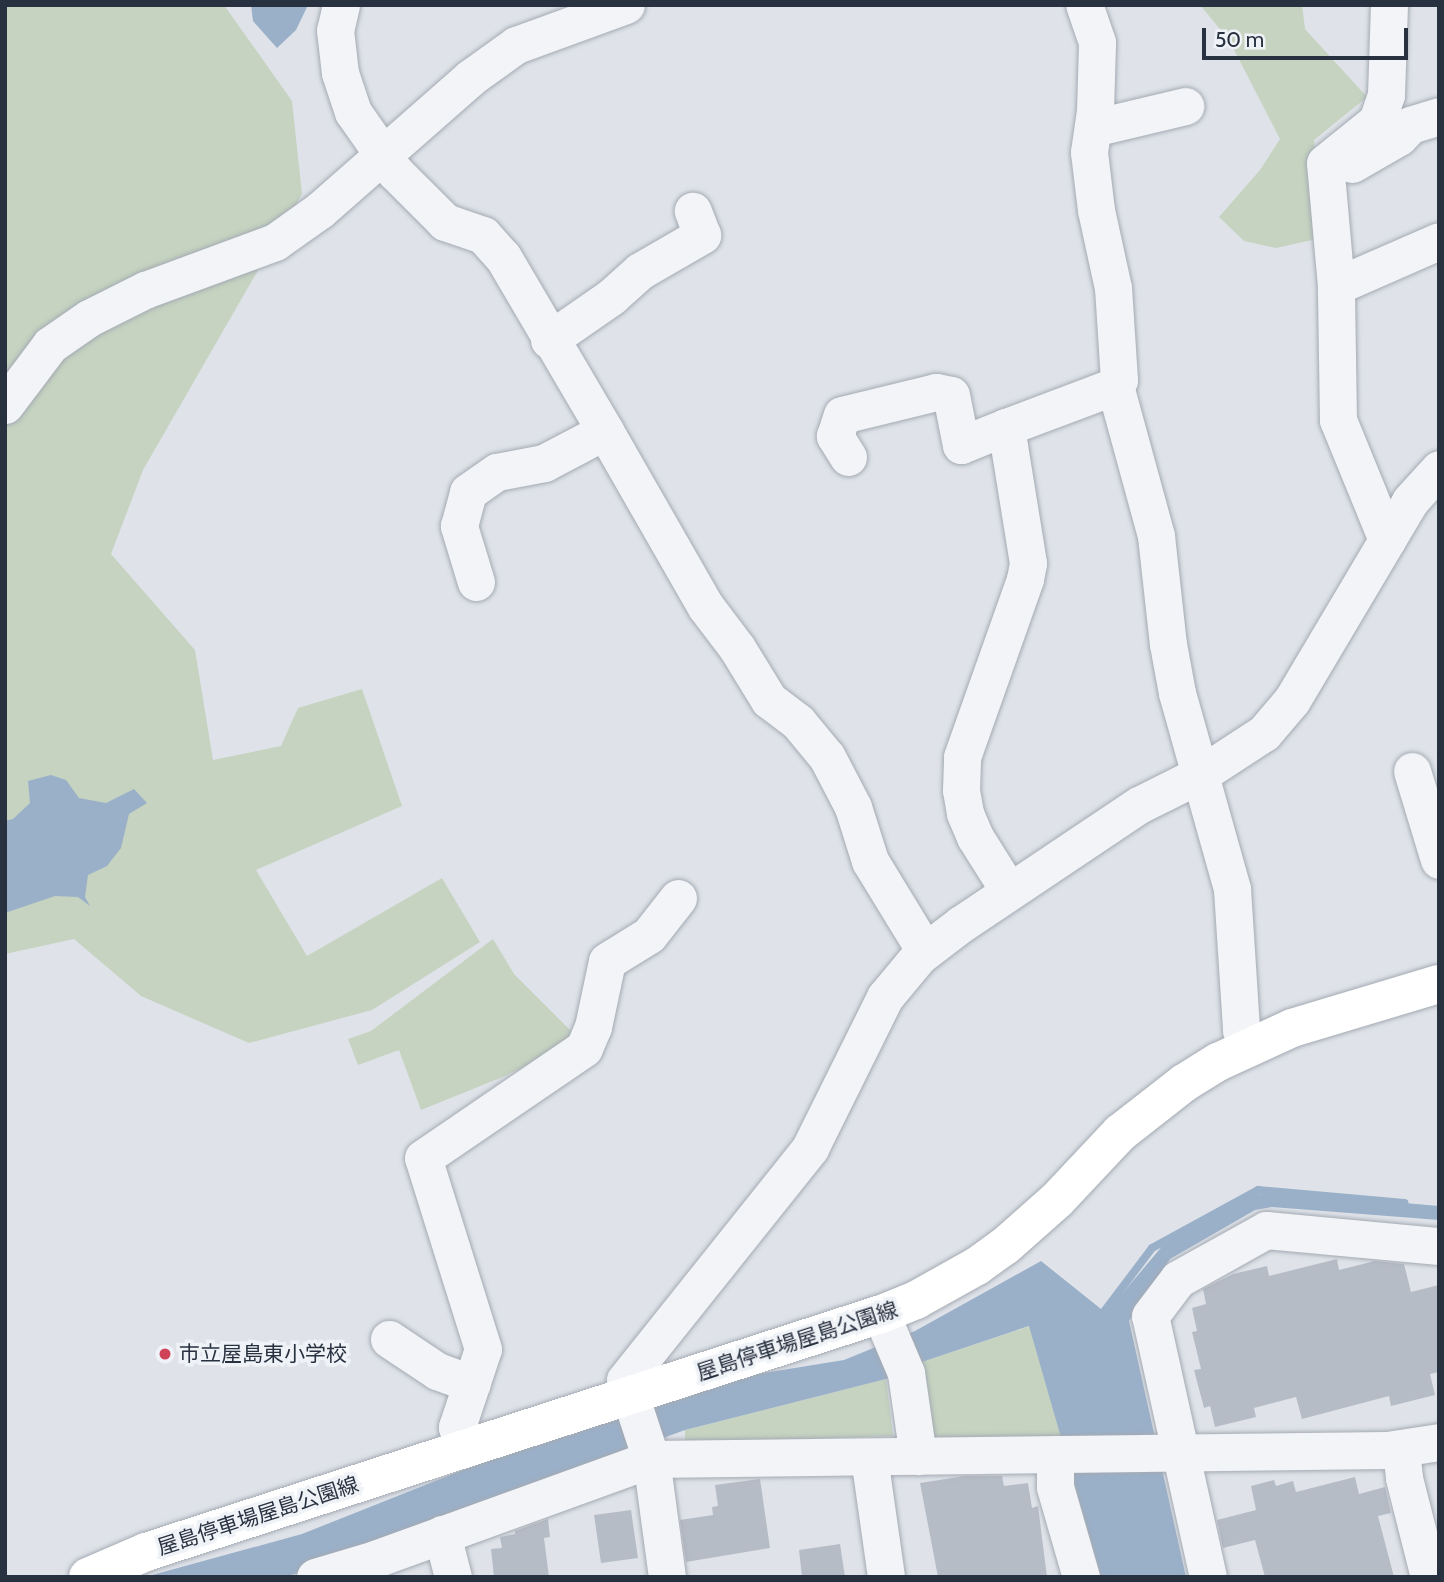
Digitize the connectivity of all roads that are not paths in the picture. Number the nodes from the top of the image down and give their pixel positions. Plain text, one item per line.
1 (341, 5) edge
2 (626, 5) edge
3 (1084, 5) edge
4 (1389, 5) edge
5 (1185, 106) dead end
6 (1439, 116) edge
7 (1093, 128) junction
8 (383, 154) junction
9 (1326, 178) junction
10 (693, 211) dead end
11 (1439, 240) edge
12 (1335, 286) junction
13 (549, 340) junction
14 (1115, 386) junction
15 (5, 405) edge
16 (1006, 426) junction
17 (605, 431) junction
18 (848, 457) dead end
19 (1439, 469) edge
20 (1387, 540) junction
21 (475, 582) dead end
22 (1412, 771) dead end
23 (1200, 774) junction
24 (1439, 860) edge
25 (1009, 891) junction
26 (678, 898) dead end
27 (925, 951) junction
28 (1439, 984) edge
29 (1250, 1047) junction
30 (1439, 1246) edge
31 (885, 1325) junction
32 (389, 1339) dead end
33 (472, 1384) junction
34 (630, 1396) junction
35 (1439, 1443) edge
36 (464, 1449) junction
37 (1402, 1449) junction
38 (1170, 1452) junction
39 (1061, 1454) junction
40 (918, 1456) junction
41 (869, 1457) junction
42 (651, 1459) junction
43 (442, 1534) junction
44 (88, 1577) edge
45 (315, 1577) edge
46 (453, 1577) edge
47 (667, 1577) edge
48 (886, 1577) edge
49 (1081, 1577) edge
50 (1208, 1577) edge
51 (1429, 1577) edge

1 - 8 street
2 - 8 street
3 - 7 street
4 - 9 street
5 - 7 street
6 - 9 street
7 - 14 street
8 - 13 street
8 - 15 street
9 - 12 street
10 - 13 street
11 - 12 street
12 - 20 street
13 - 17 street
14 - 16 street
14 - 23 street
16 - 18 street
16 - 25 street
17 - 21 street
17 - 27 street
19 - 20 street
20 - 23 street
22 - 24 street
23 - 25 street
23 - 29 street
25 - 27 street
26 - 33 street
27 - 34 street
28 - 29 main road, 屋島停車場屋島公園線
29 - 31 main road, 屋島停車場屋島公園線
30 - 38 street
31 - 34 main road, 屋島停車場屋島公園線
31 - 40 street
32 - 33 street
33 - 36 street
34 - 36 main road, 屋島停車場屋島公園線
34 - 42 street
35 - 37 street
36 - 44 main road, 屋島停車場屋島公園線
37 - 38 street
37 - 51 street
38 - 39 street
38 - 50 street
39 - 40 street
39 - 49 street
40 - 41 street
41 - 42 street
41 - 48 street
42 - 43 street
42 - 47 street
43 - 45 street
43 - 46 street

